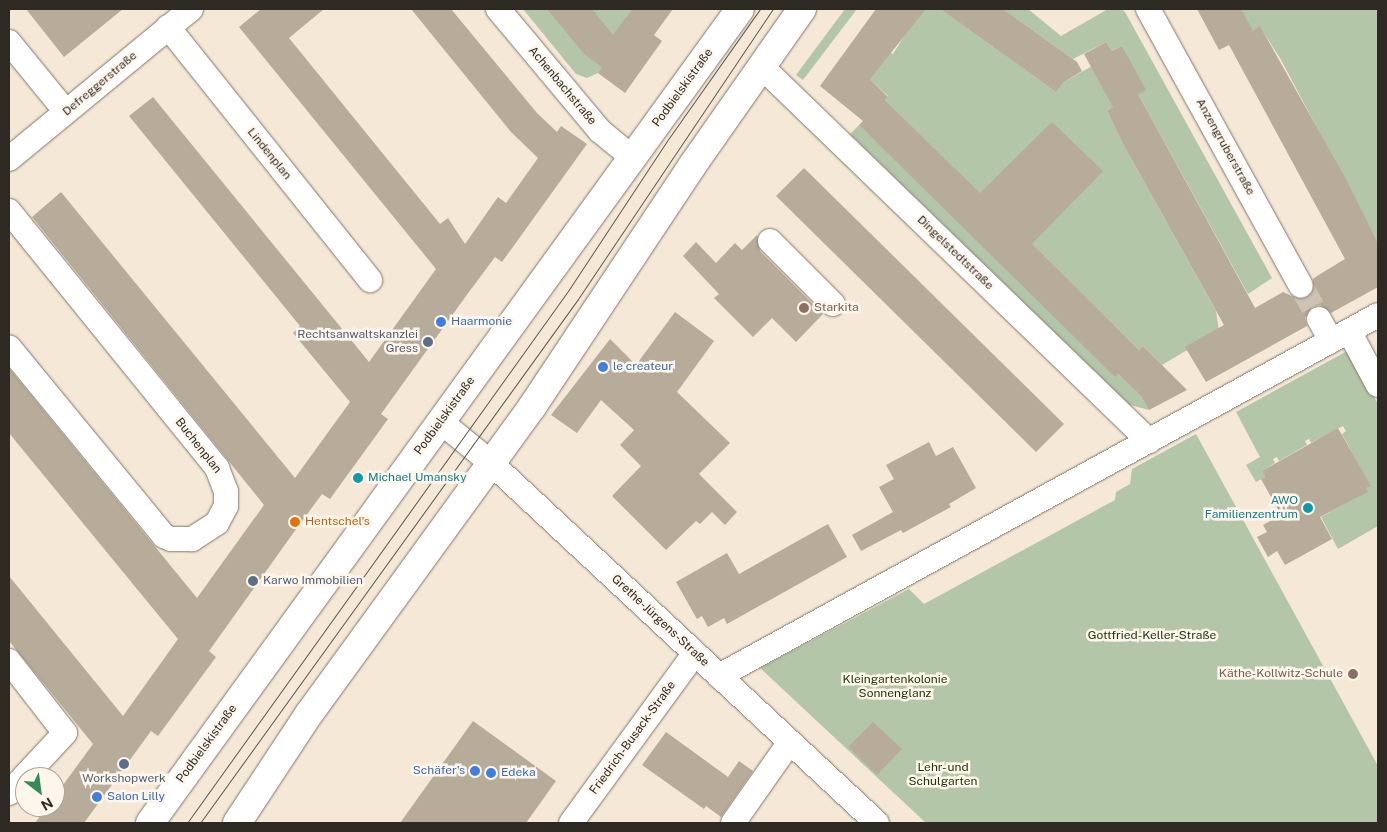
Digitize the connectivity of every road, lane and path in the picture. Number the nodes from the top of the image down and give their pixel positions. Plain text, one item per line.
1 (191, 9) edge
2 (498, 9) edge
3 (740, 9) edge
4 (802, 9) edge
5 (1148, 9) edge
6 (168, 27) junction
7 (9, 42) edge
8 (761, 66) junction
9 (66, 112) junction
10 (633, 158) junction
11 (9, 159) edge
12 (9, 211) edge
13 (770, 241) dead end
14 (370, 280) dead end
15 (1301, 286) tunnel mouth
16 (833, 304) dead end
17 (1378, 315) edge
18 (1319, 319) tunnel mouth
19 (1340, 336) junction
20 (9, 347) edge
21 (1378, 385) edge
22 (441, 422) junction
23 (1149, 442) junction
24 (490, 462) junction
25 (695, 653) junction
26 (9, 661) edge
27 (719, 676) junction
28 (790, 742) junction
29 (9, 793) edge
30 (150, 823) edge
31 (237, 823) edge
32 (572, 823) edge
33 (733, 823) edge
34 (877, 823) edge

1 - 6 street, Defreggerstraße
2 - 10 street, Achenbachstraße
3 - 10 main road, Podbielskistraße
4 - 8 main road
5 - 15 street, Anzengruberstraße
6 - 9 street, Defreggerstraße
6 - 14 street, Lindenplan
7 - 9 street
8 - 23 street, Dingelstedtstraße
8 - 24 main road
9 - 11 street, Defreggerstraße
10 - 22 main road, Podbielskistraße
12 - 20 street, Buchenplan
13 - 16 street
17 - 19 street
18 - 19 street
19 - 21 street
19 - 23 street
22 - 24 street, Grethe-Jürgens-Straße
22 - 30 main road, Podbielskistraße
23 - 27 street
24 - 25 street, Grethe-Jürgens-Straße
24 - 31 main road
25 - 27 street, Grethe-Jürgens-Straße
25 - 32 street, Friedrich-Busack-Straße
26 - 29 street
27 - 28 street, Grethe-Jürgens-Straße
28 - 33 street
28 - 34 street, Grethe-Jürgens-Straße

